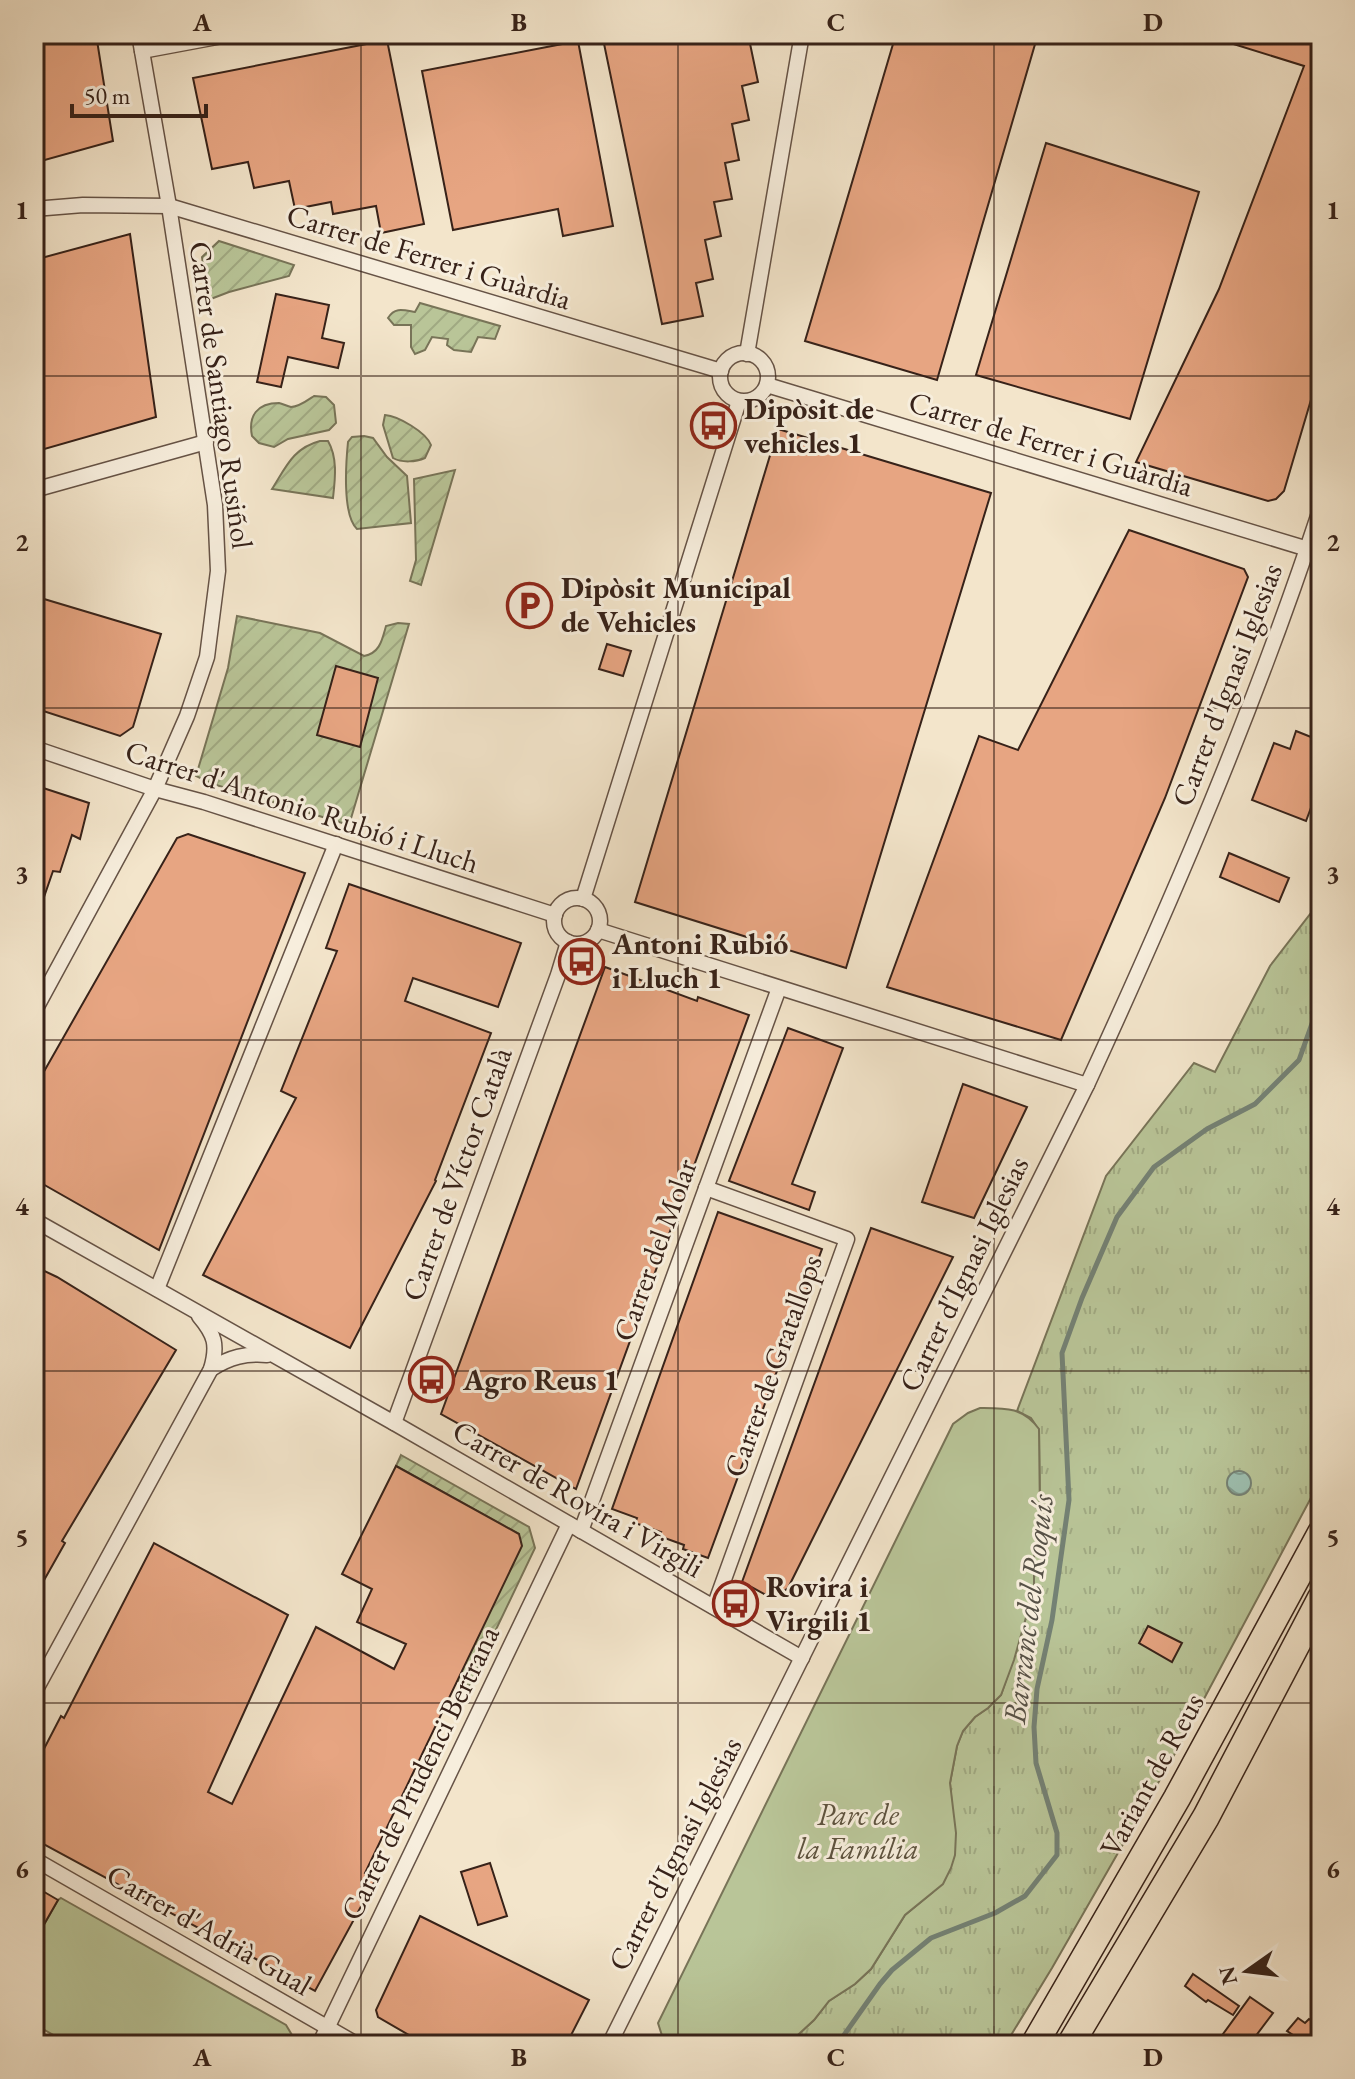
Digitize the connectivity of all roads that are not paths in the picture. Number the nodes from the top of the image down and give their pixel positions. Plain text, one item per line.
1 (139, 34) edge
2 (233, 34) edge
3 (802, 34) edge
4 (142, 51) junction
5 (169, 206) junction
6 (34, 209) edge
7 (747, 354) junction
8 (721, 371) junction
9 (767, 385) junction
10 (739, 401) junction
11 (206, 442) junction
12 (34, 490) edge
13 (1321, 507) edge
14 (1314, 551) edge
15 (34, 748) edge
16 (155, 789) junction
17 (336, 844) junction
18 (583, 899) junction
19 (555, 915) junction
20 (598, 930) junction
21 (568, 942) junction
22 (779, 988) junction
23 (34, 1012) edge
24 (1087, 1085) junction
25 (706, 1188) junction
26 (34, 1220) edge
27 (157, 1289) junction
28 (188, 1307) junction
29 (274, 1355) junction
30 (211, 1369) junction
31 (394, 1423) junction
32 (575, 1527) junction
33 (1321, 1533) edge
34 (1321, 1598) edge
35 (714, 1607) junction
36 (802, 1658) junction
37 (34, 1693) edge
38 (34, 1859) edge
39 (327, 2028) junction
40 (319, 2045) edge
41 (358, 2045) edge
42 (609, 2045) edge
43 (1034, 2045) edge
44 (1070, 2045) edge

1 - 4 street, Carrer de Santiago Rusiñol
2 - 4 street
3 - 7 street
4 - 5 street, Carrer de Santiago Rusiñol
5 - 6 street, Carrer de Ferrer i Guàrdia
5 - 8 street, Carrer de Ferrer i Guàrdia
5 - 11 street, Carrer de Santiago Rusiñol
7 - 8 street
7 - 9 street
8 - 10 street
9 - 10 street
9 - 14 street, Carrer de Ferrer i Guàrdia
10 - 18 street
11 - 12 street
11 - 16 street, Carrer de Santiago Rusiñol
13 - 14 street, Carrer d'Ignasi Iglesias
14 - 24 street, Carrer d'Ignasi Iglesias
15 - 16 street, Carrer d'Antonio Rubió i Lluch
16 - 17 street, Carrer d'Antonio Rubió i Lluch
16 - 23 street, Carrer de Santiago Rusiñol
17 - 19 street, Carrer d'Antonio Rubió i Lluch
17 - 27 street
18 - 19 street
18 - 20 street
19 - 21 street
20 - 21 street
20 - 22 street
21 - 31 street, Carrer de Víctor Català
22 - 24 street
22 - 25 street, Carrer del Molar
24 - 36 street, Carrer d'Ignasi Iglesias
25 - 32 street, Carrer del Molar
25 - 35 street, Carrer de Gratallops
26 - 27 street, Carrer de Rovira i Virgili
27 - 28 street, Carrer de Rovira i Virgili
28 - 29 street, Carrer de Rovira i Virgili
28 - 30 street
29 - 30 street
29 - 31 street, Carrer de Rovira i Virgili
30 - 37 street
31 - 32 street, Carrer de Rovira i Virgili
32 - 35 street, Carrer de Rovira i Virgili
32 - 39 street, Carrer de Prudenci Bertrana
33 - 43 highway, Variant de Reus
34 - 44 highway
35 - 36 street, Carrer de Rovira i Virgili
36 - 42 street, Carrer d'Ignasi Iglesias
38 - 39 street, Carrer d'Adrià Gual
39 - 40 street, Carrer de Prudenci Bertrana
39 - 41 street, Carrer d'Adrià Gual

